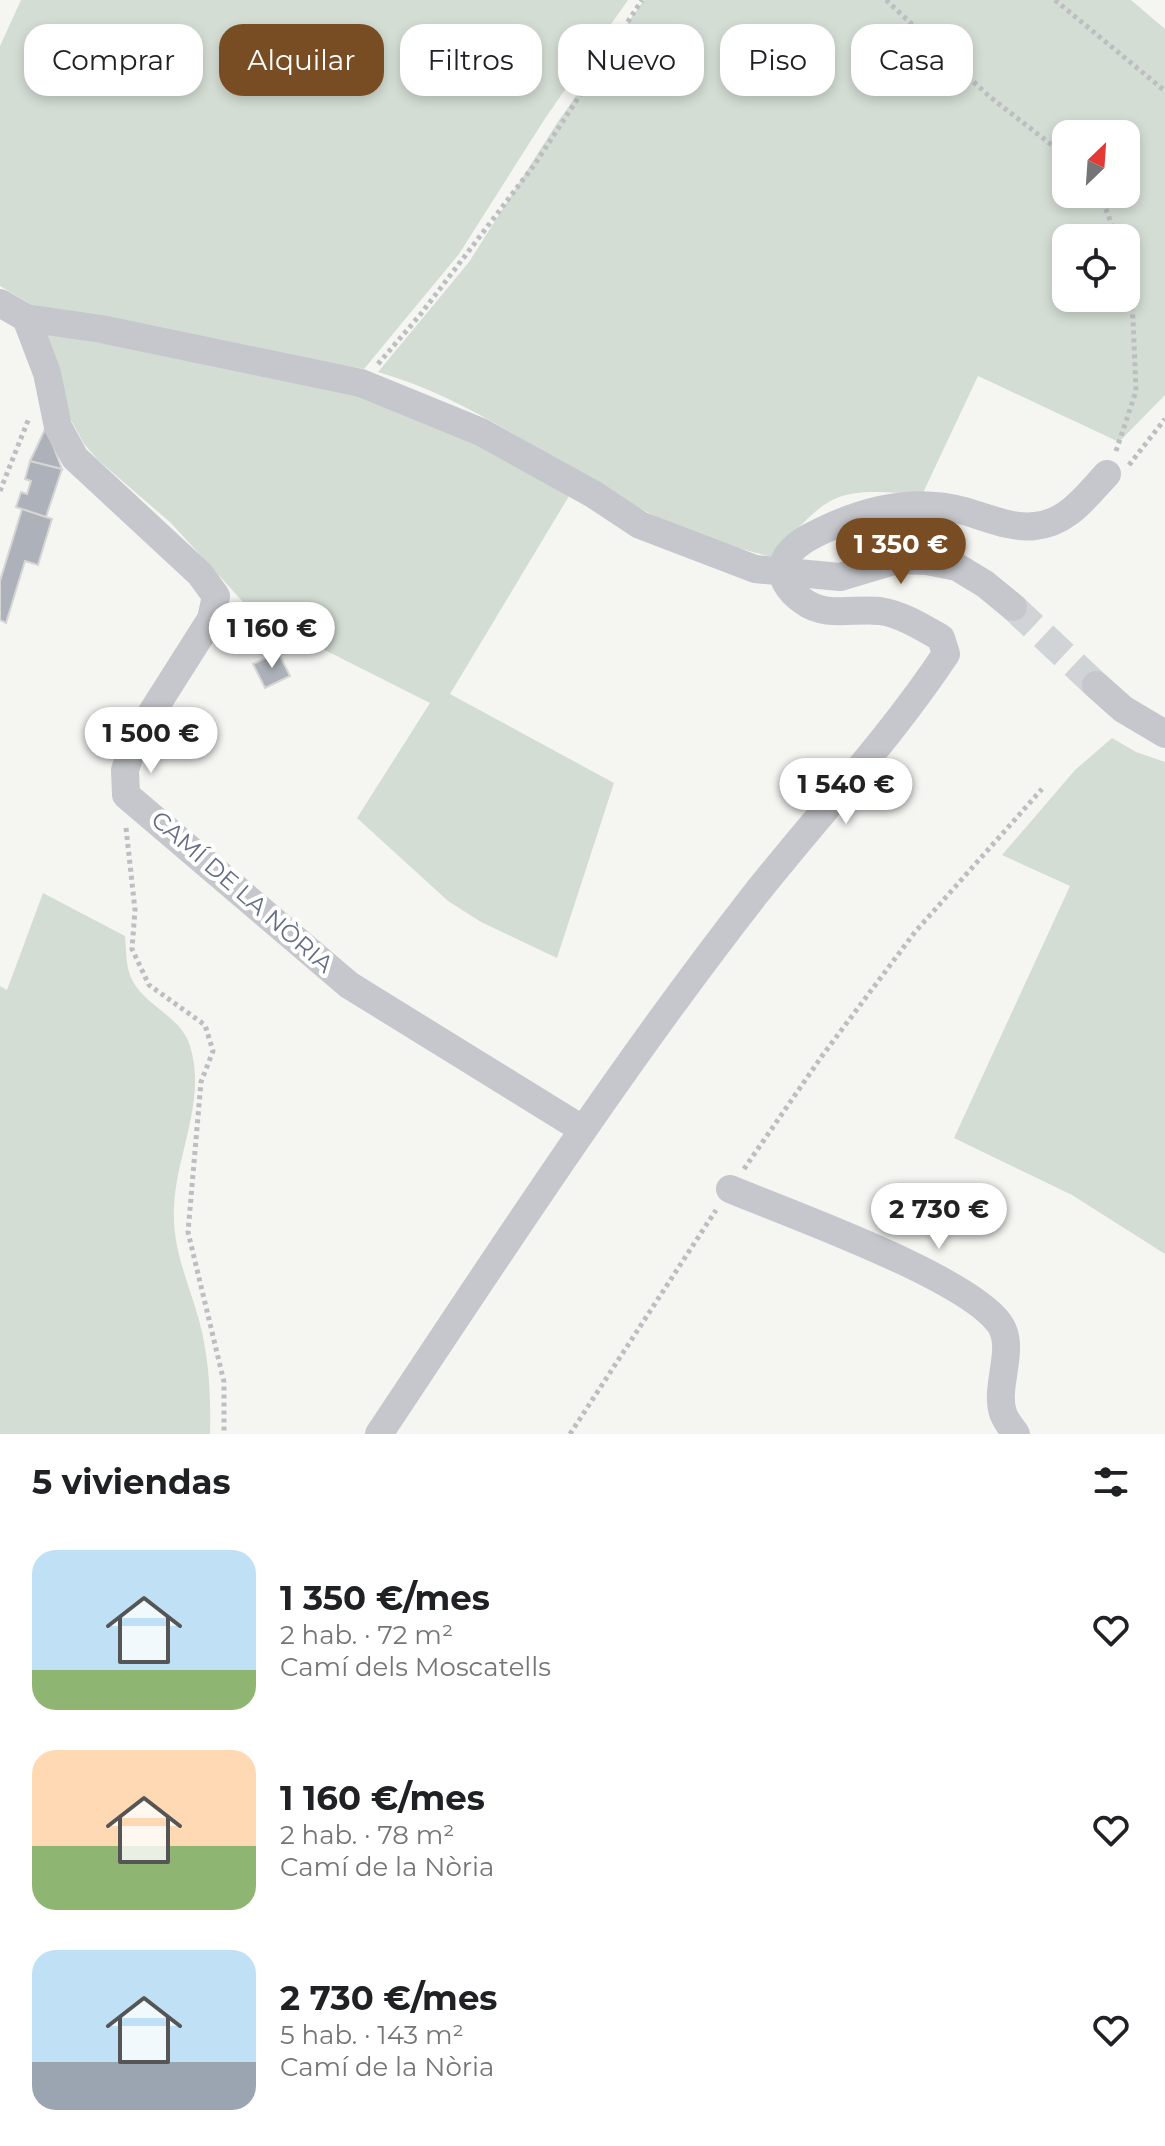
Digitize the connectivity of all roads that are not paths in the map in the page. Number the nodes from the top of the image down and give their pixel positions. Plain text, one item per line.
1 (0, 303) edge
2 (26, 318) junction
3 (1107, 474) road end
4 (782, 573) junction
5 (1013, 607) tunnel mouth
6 (1096, 685) tunnel mouth
7 (1165, 734) edge
8 (582, 1129) junction
9 (730, 1189) road end
10 (379, 1434) edge
11 (1016, 1434) edge

1 - 2 street
2 - 4 street
2 - 8 street, CAMÍ DE LA NÒRIA
3 - 4 street
4 - 5 street
4 - 8 street
6 - 7 street
8 - 10 street
9 - 11 street

